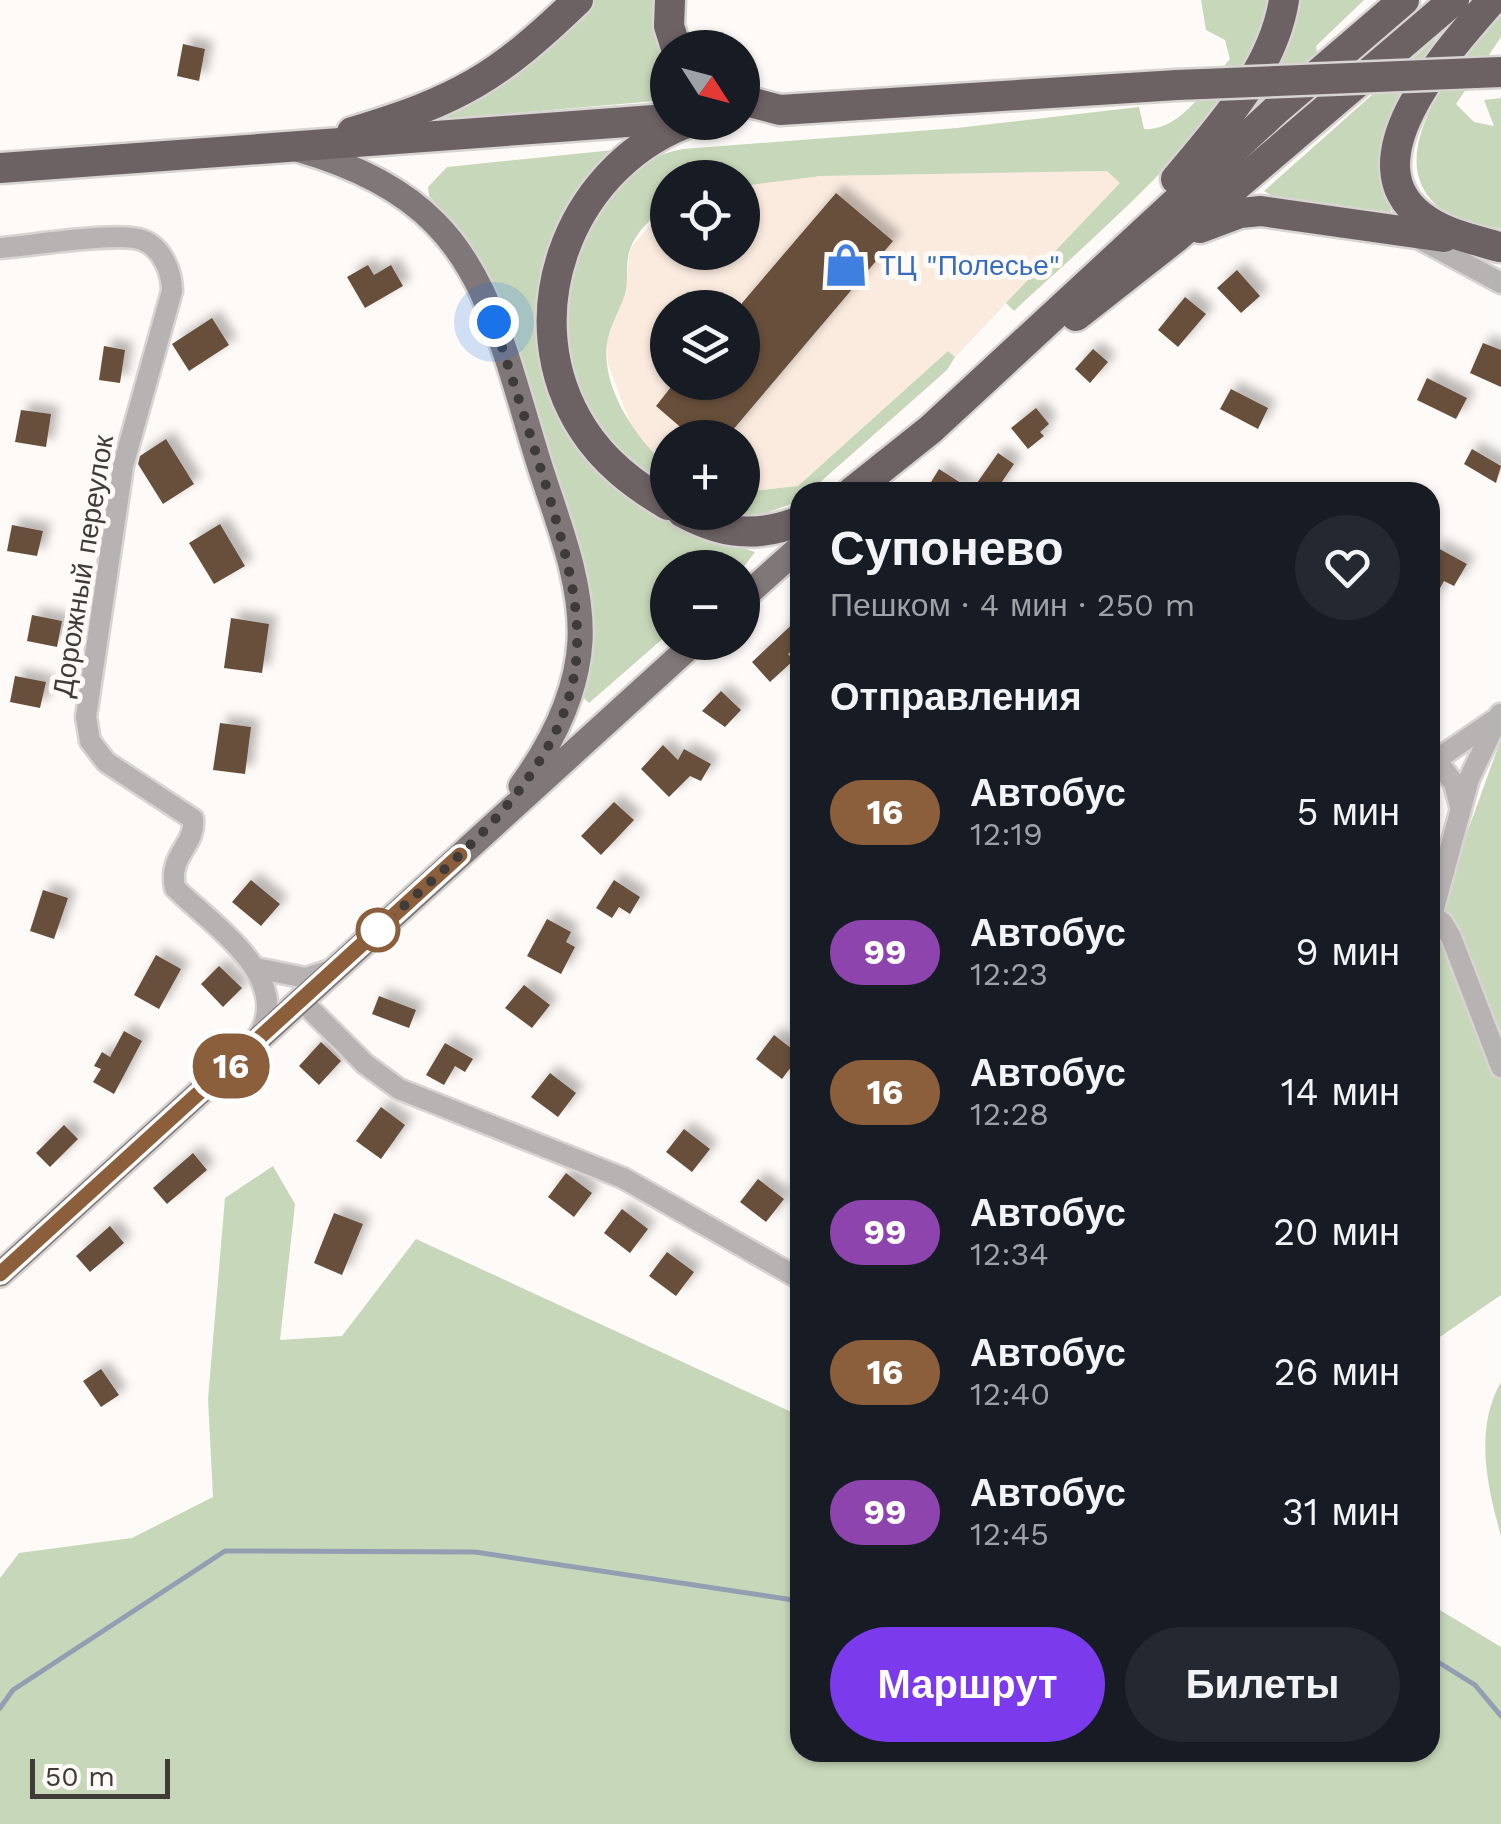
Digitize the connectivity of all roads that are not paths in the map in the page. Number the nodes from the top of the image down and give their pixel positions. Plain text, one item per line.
1 (578, 0) edge
2 (670, 0) edge
3 (1284, 0) edge
4 (1404, 0) edge
5 (1454, 0) edge
6 (1492, 0) edge
7 (671, 30) edge
8 (1501, 72) edge
9 (760, 105) edge
10 (780, 110) junction
11 (760, 112) edge
12 (650, 120) edge
13 (652, 140) edge
14 (297, 149) junction
15 (0, 168) edge
16 (1408, 231) junction
17 (1174, 240) junction
18 (1500, 247) edge
19 (0, 248) edge
20 (1105, 265) junction
21 (1501, 283) edge
22 (931, 428) junction
23 (872, 482) edge
24 (650, 493) edge
25 (790, 524) edge
26 (726, 530) edge
27 (790, 556) edge
28 (760, 583) edge
29 (674, 660) edge
30 (1500, 713) edge
31 (1440, 758) edge
32 (1440, 769) edge
33 (1460, 808) junction
34 (460, 855) junction
35 (1440, 882) edge
36 (1440, 925) edge
37 (337, 966) junction
38 (256, 968) junction
39 (301, 1000) junction
40 (250, 1050) junction
41 (1501, 1067) edge
42 (790, 1273) edge
43 (0, 1274) edge

1 - 14 highway
2 - 7 highway
3 - 20 highway
4 - 20 highway
5 - 17 highway
6 - 18 highway
8 - 10 highway, bridge
9 - 10 highway
10 - 11 highway
12 - 14 highway
13 - 24 highway
14 - 15 highway
14 - 34 main road
16 - 17 highway
16 - 18 highway
16 - 21 street
17 - 22 highway
19 - 38 street, Дорожный переулок
20 - 22 highway
22 - 23 highway
25 - 26 highway
27 - 28 main road
29 - 34 main road
30 - 31 street
30 - 33 street
32 - 33 street
33 - 35 street
34 - 37 main road
36 - 41 street
37 - 38 street
37 - 39 main road
38 - 40 street
39 - 40 main road
39 - 42 street
40 - 43 main road

